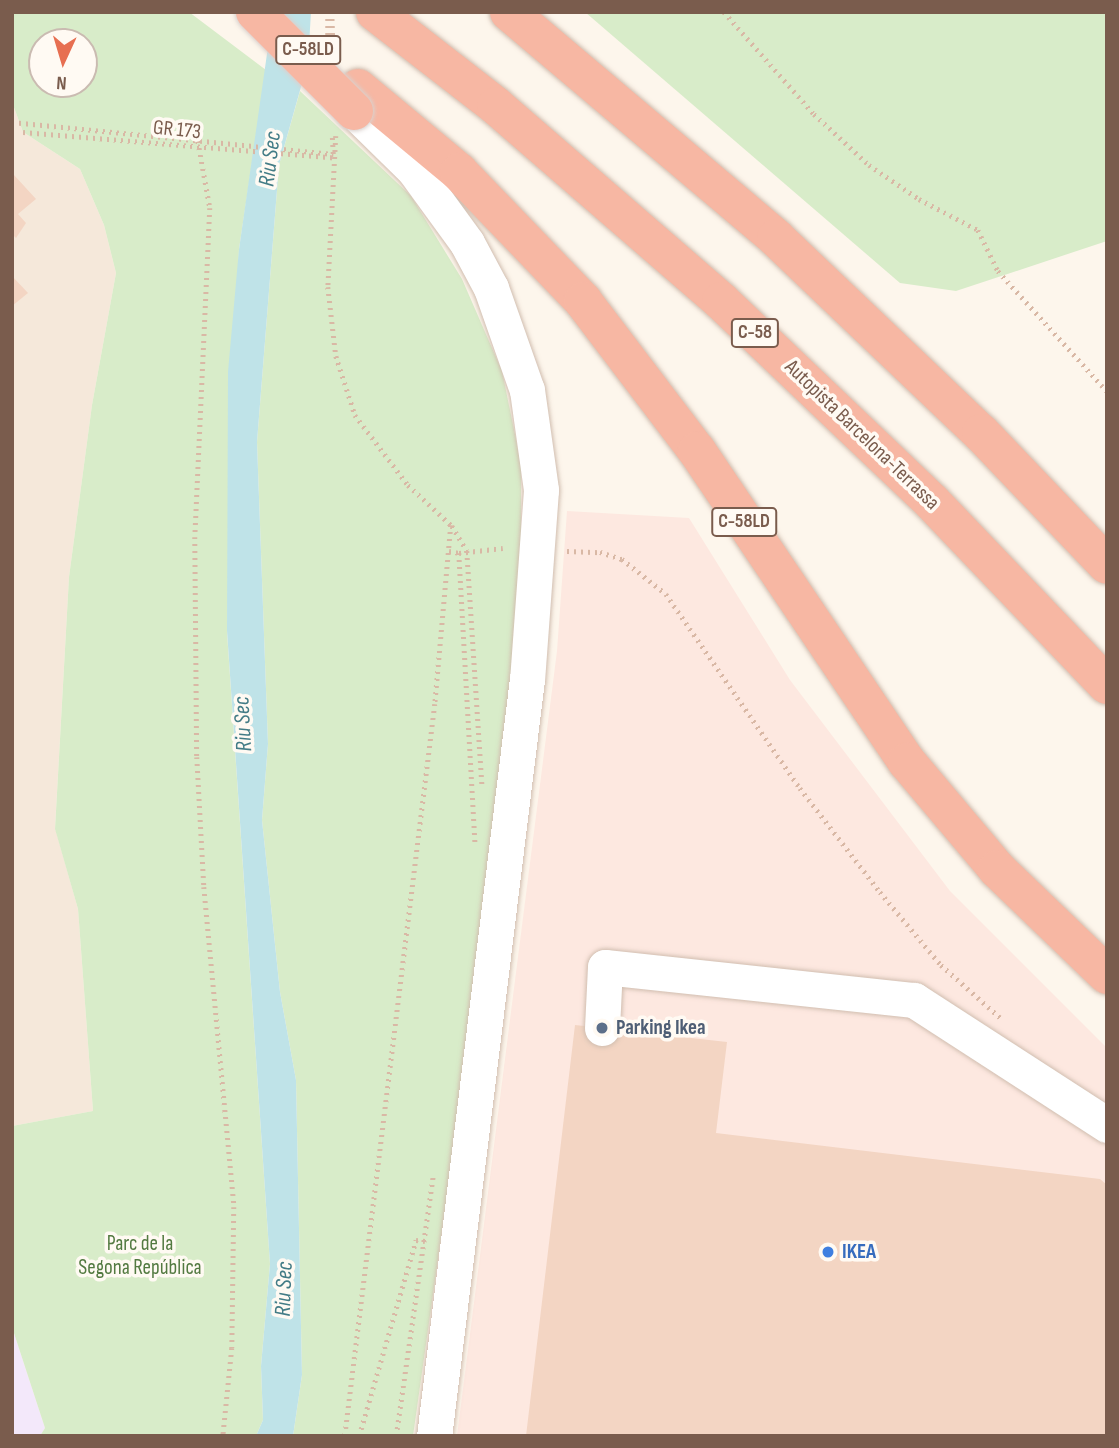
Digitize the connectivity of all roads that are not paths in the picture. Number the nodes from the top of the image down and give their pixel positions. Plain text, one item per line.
1 (257, 12) edge
2 (376, 12) edge
3 (509, 12) edge
4 (356, 99) junction
5 (1107, 565) edge
6 (1107, 685) edge
7 (1107, 975) edge
8 (602, 1028) dead end
9 (1107, 1125) edge
10 (445, 1332) junction
11 (434, 1436) edge
12 (455, 1436) edge

1 - 4 highway, bridge
2 - 6 highway, Autopista Barcelona-Terrassa / C-58
3 - 5 highway
4 - 7 highway, C-58LD
4 - 10 street
8 - 9 street
10 - 11 street
10 - 12 street

